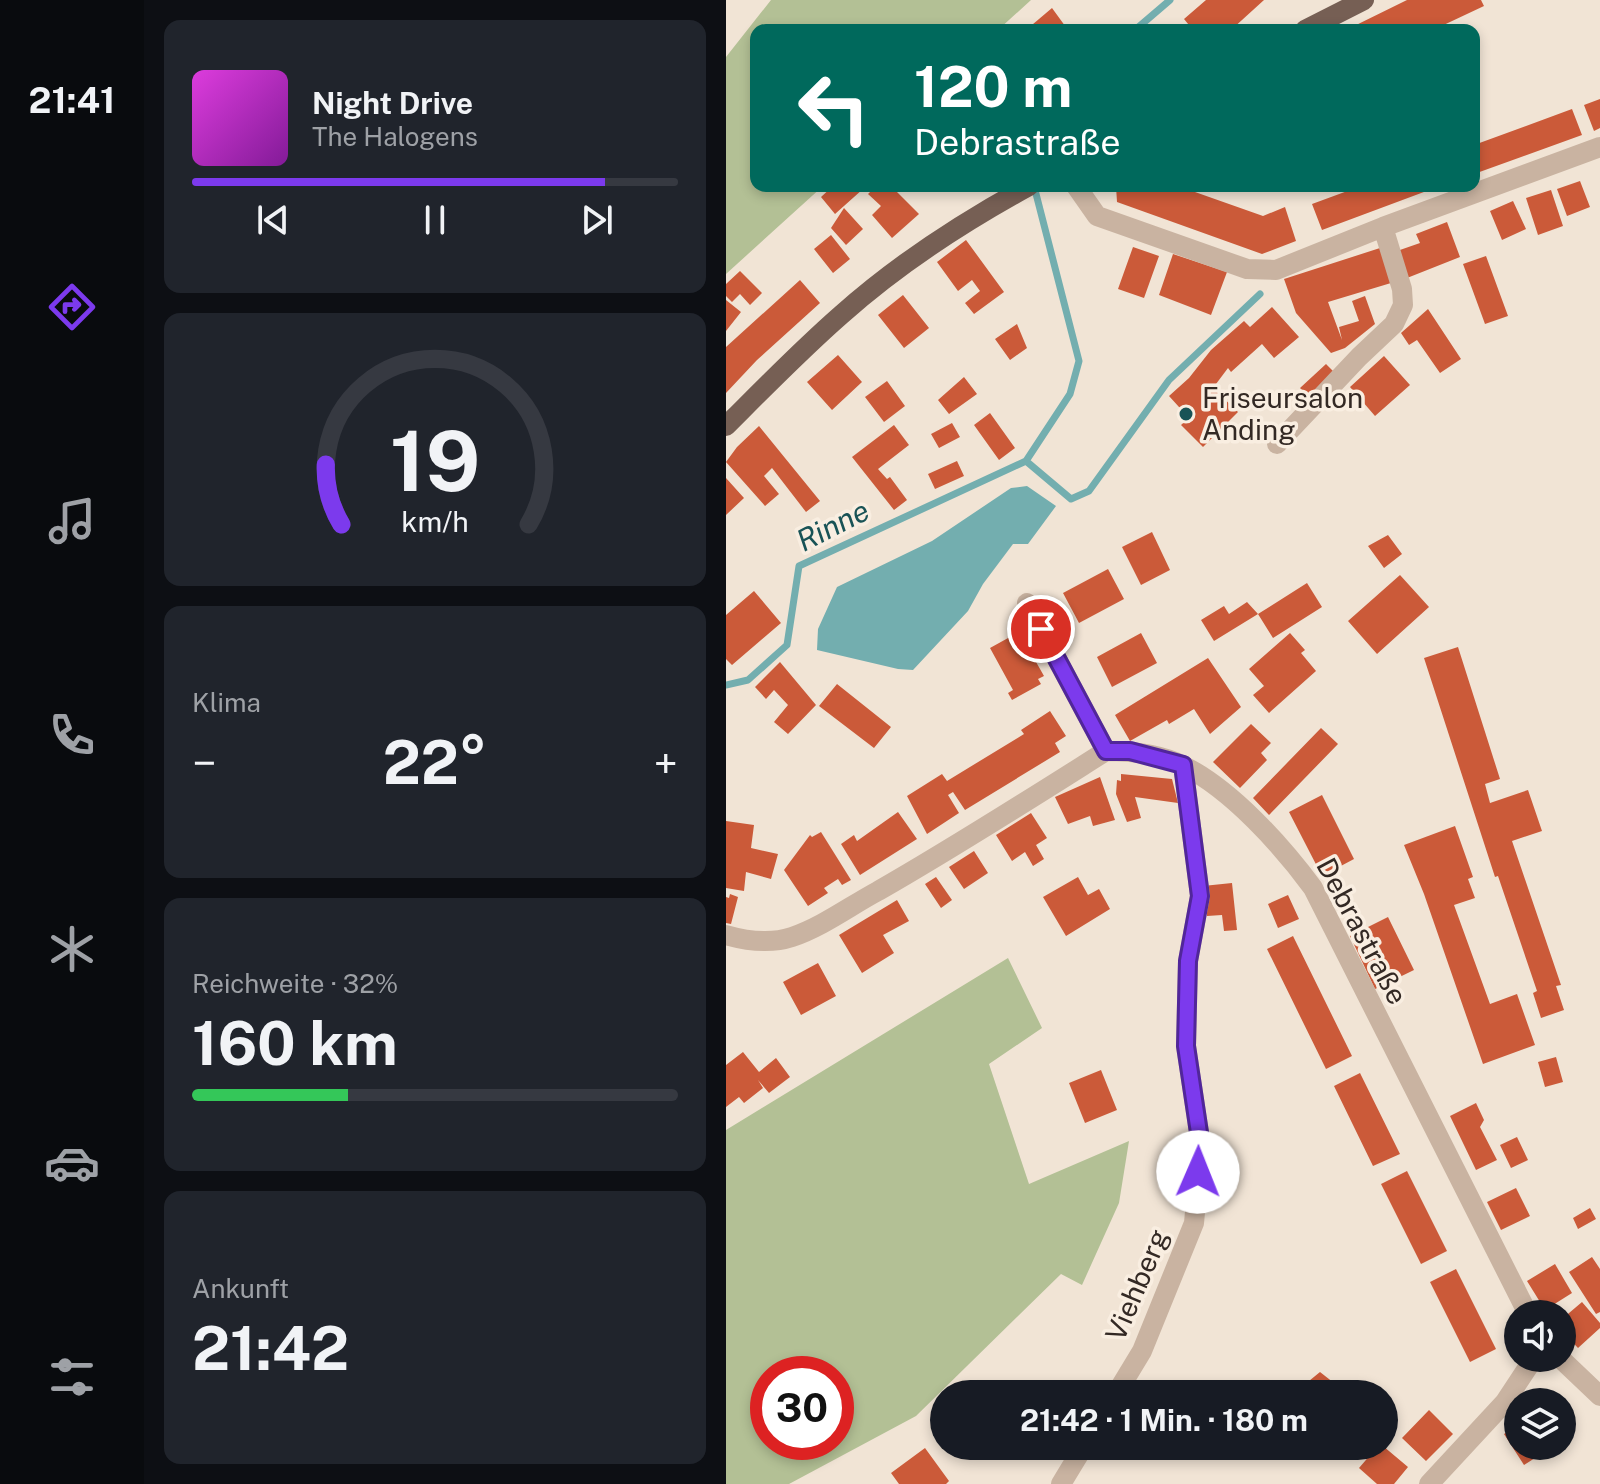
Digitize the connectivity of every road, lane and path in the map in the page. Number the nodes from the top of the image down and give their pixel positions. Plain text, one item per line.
1 (1364, 0) edge
2 (1317, 24) edge
3 (1600, 147) edge
4 (1480, 191) edge
5 (1012, 192) edge
6 (1080, 192) edge
7 (1478, 192) edge
8 (1383, 227) junction
9 (726, 426) edge
10 (1277, 444) dead end
11 (1027, 603) dead end
12 (1106, 751) junction
13 (1183, 765) junction
14 (726, 935) edge
15 (1521, 1300) edge
16 (1525, 1372) edge
17 (1575, 1372) edge
18 (1124, 1380) edge
19 (1600, 1396) edge
20 (1076, 1460) edge
21 (1061, 1484) edge
22 (1429, 1484) edge

1 - 2 main road
3 - 4 street
5 - 9 main road
6 - 8 street
7 - 8 street
8 - 10 street
11 - 12 street
12 - 13 street, Debrastraße
12 - 14 street
13 - 15 street, Debrastraße
13 - 18 street, Viehberg
16 - 22 street
17 - 19 street
20 - 21 street

